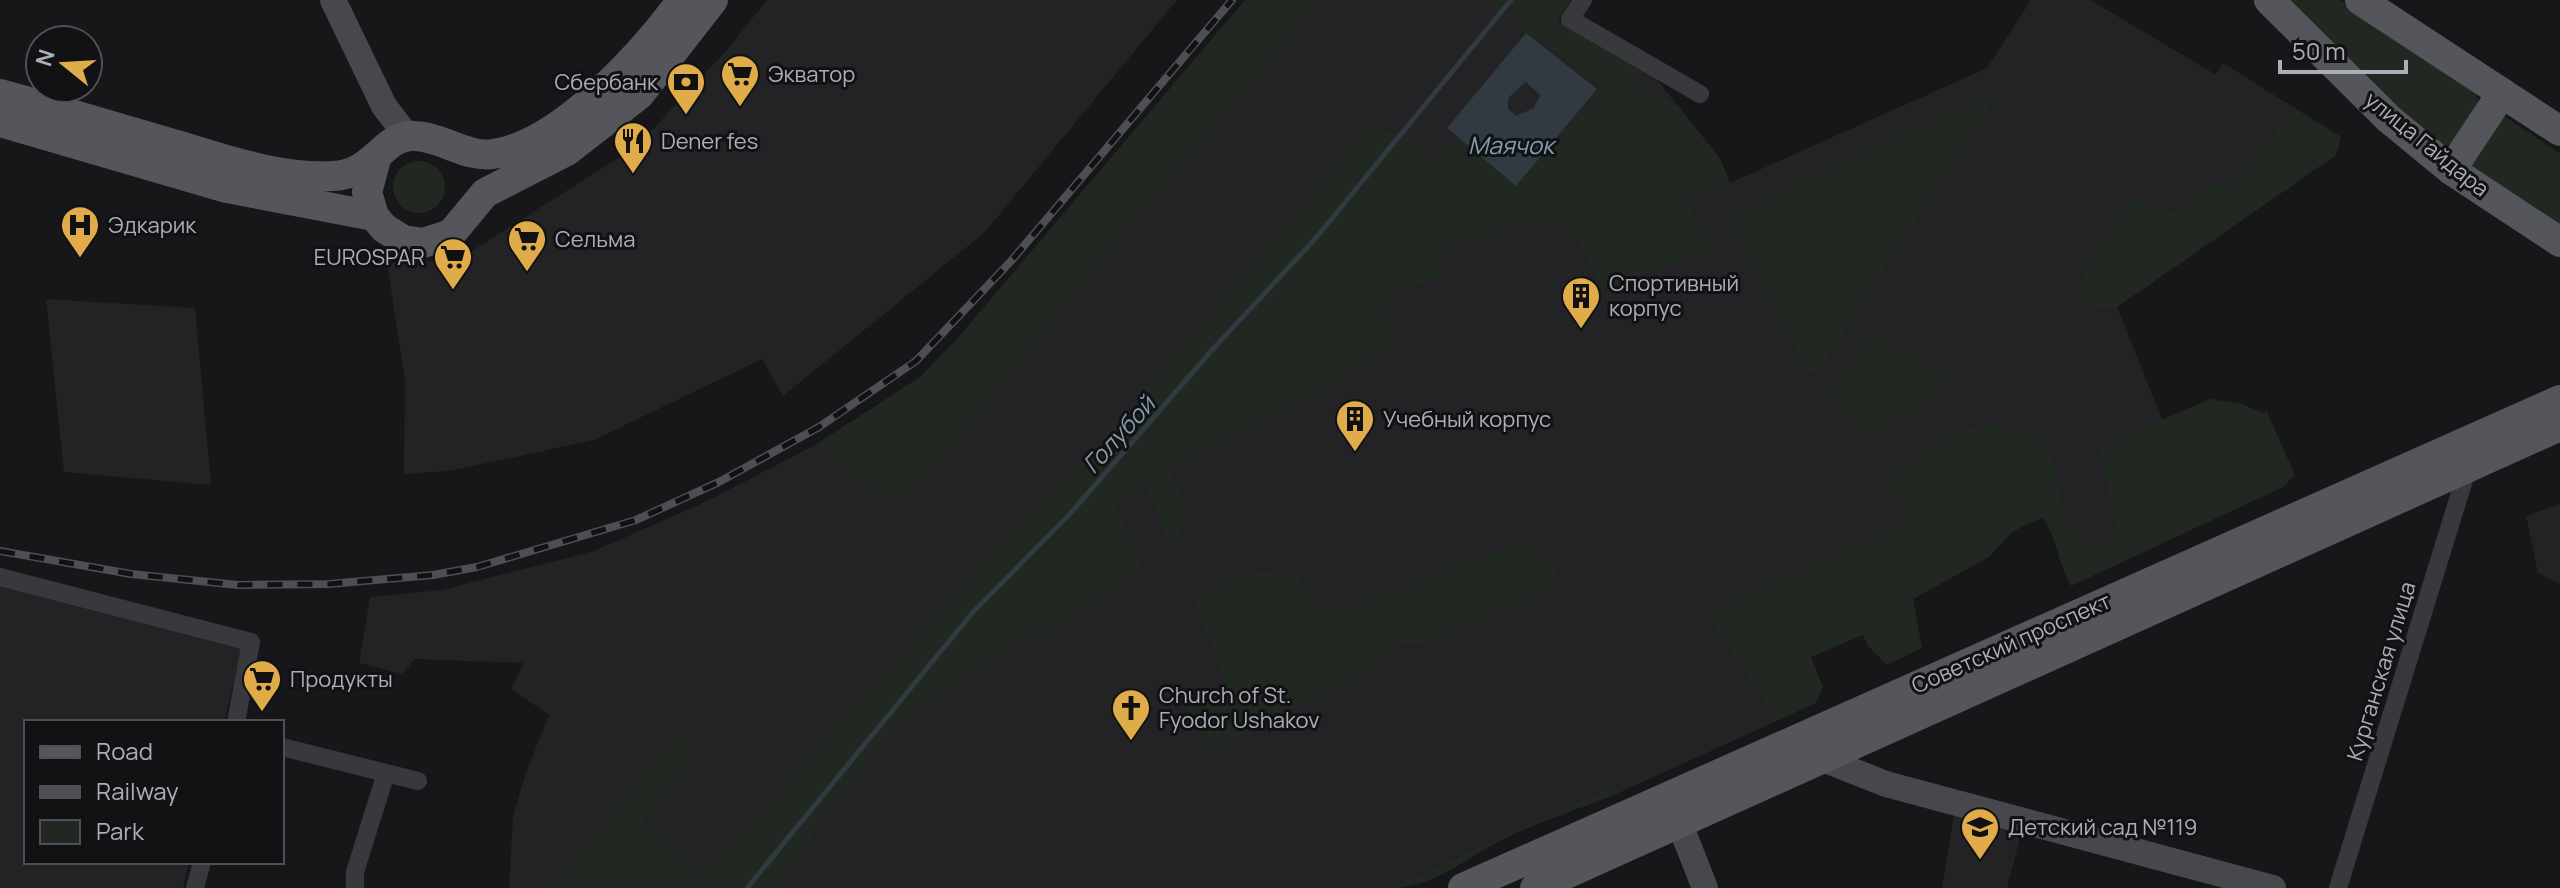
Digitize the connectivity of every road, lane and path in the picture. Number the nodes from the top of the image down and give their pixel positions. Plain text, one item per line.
1 (333, 0) edge
2 (682, 0) edge
3 (713, 0) edge
4 (1583, 0) edge
5 (2269, 0) edge
6 (2360, 0) edge
7 (2502, 93) junction
8 (0, 94) edge
9 (1700, 94) dead end
10 (0, 122) edge
11 (2560, 131) edge
12 (444, 143) junction
13 (390, 147) junction
14 (2451, 170) junction
15 (467, 212) junction
16 (374, 216) junction
17 (2560, 242) edge
18 (2560, 400) edge
19 (2560, 426) edge
20 (2468, 467) junction
21 (0, 577) edge
22 (236, 720) edge
23 (1870, 736) junction
24 (284, 748) edge
25 (1820, 758) junction
26 (386, 773) junction
27 (418, 781) dead end
28 (1886, 784) junction
29 (1679, 822) junction
30 (201, 864) edge
31 (2223, 882) edge
32 (195, 888) edge
33 (355, 888) edge
34 (1463, 888) edge
35 (1535, 888) edge
36 (1705, 888) edge
37 (2273, 888) edge
38 (2338, 888) edge

1 - 13 street
2 - 12 main road
3 - 15 main road
4 - 9 street
5 - 14 main road, улица Гайдара
6 - 7 main road
7 - 11 main road
7 - 14 main road
8 - 13 main road
10 - 16 main road
12 - 13 main road
12 - 15 main road
13 - 16 main road
14 - 17 main road, улица Гайдара
15 - 16 main road
18 - 34 main road, Советский проспект
19 - 20 main road, Советский проспект
20 - 23 main road, Советский проспект
20 - 38 street, Курганская улица
21 - 22 street
23 - 25 main road, Советский проспект
23 - 28 street
24 - 26 street
25 - 28 street
25 - 29 main road, Советский проспект
26 - 27 street
26 - 33 street
28 - 31 street
29 - 35 main road, Советский проспект
29 - 36 street
30 - 32 street
31 - 37 street

